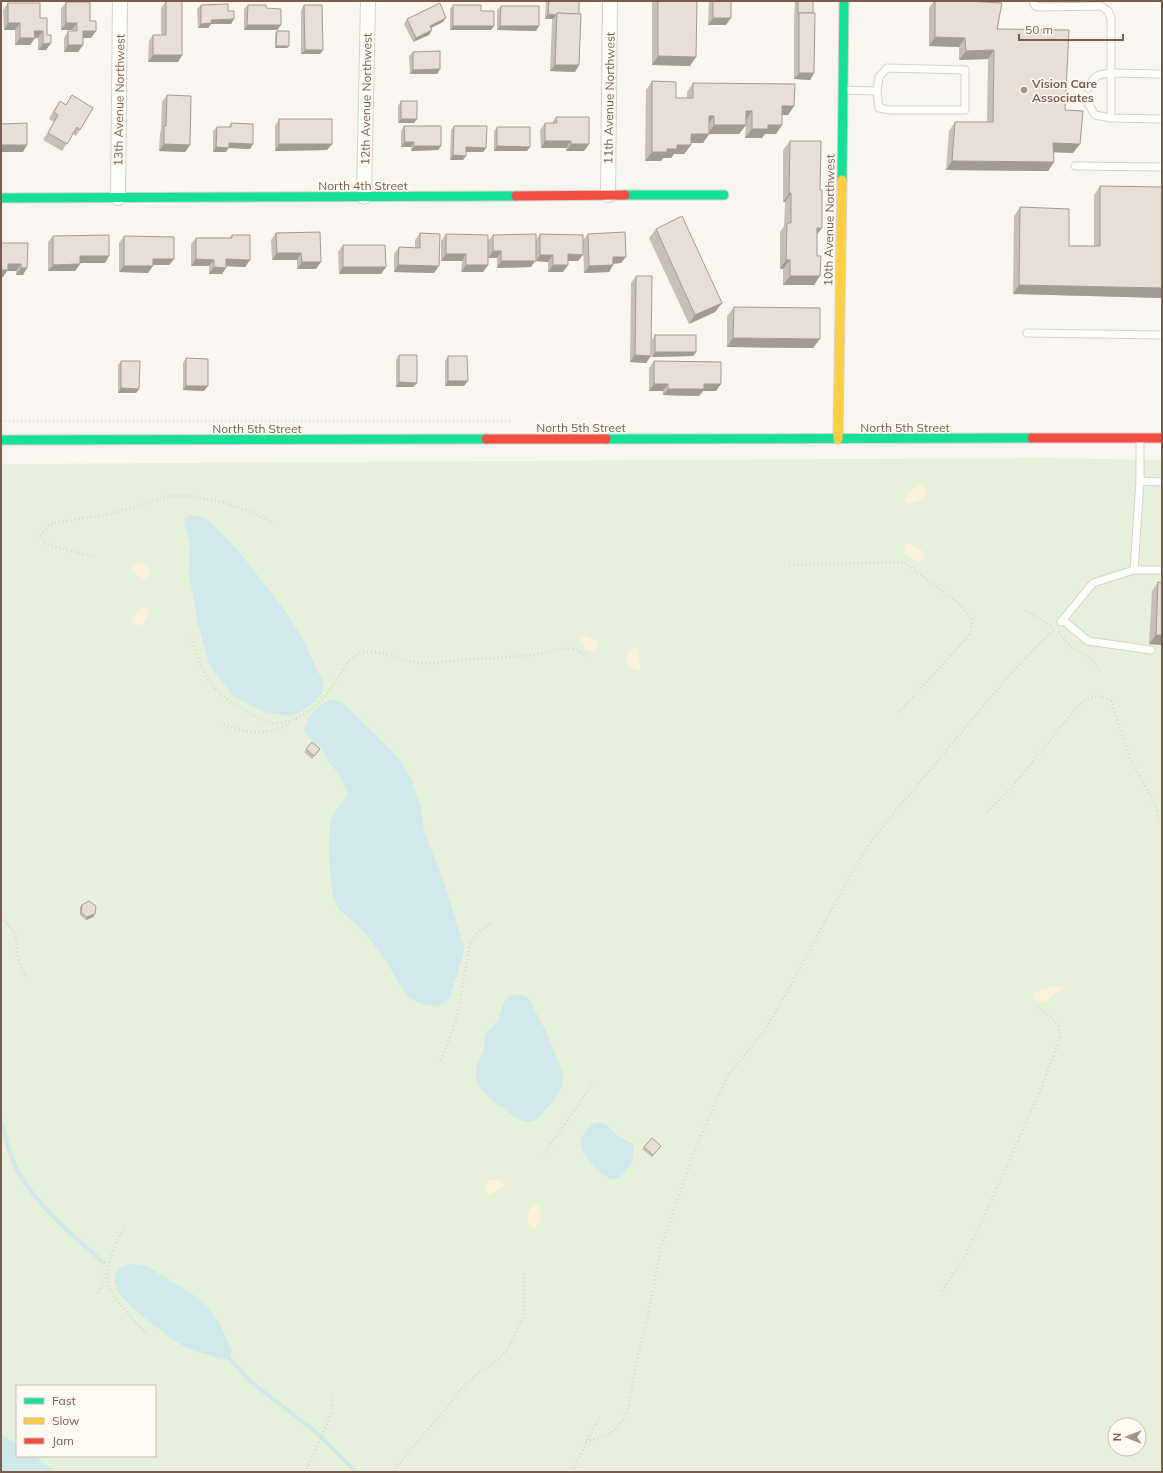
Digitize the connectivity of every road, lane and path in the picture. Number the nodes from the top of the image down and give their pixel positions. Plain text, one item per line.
1 (120, 1) edge
2 (368, 1) edge
3 (610, 1) edge
4 (844, 1) edge
5 (1033, 1) edge
6 (1111, 73) junction
7 (1162, 74) edge
8 (1088, 88) dead end
9 (843, 90) junction
10 (877, 91) junction
11 (1088, 103) dead end
12 (1111, 118) junction
13 (1162, 119) edge
14 (1075, 166) dead end
15 (1162, 168) edge
16 (608, 195) junction
17 (724, 195) dead end
18 (364, 197) junction
19 (1, 198) edge
20 (118, 198) junction
21 (1027, 333) dead end
22 (1162, 334) edge
23 (1140, 438) junction
24 (1162, 438) edge
25 (838, 439) junction
26 (1, 440) edge
27 (1140, 481) junction
28 (1162, 482) edge
29 (273, 523) dead end
30 (95, 557) dead end
31 (790, 565) dead end
32 (1134, 570) junction
33 (1162, 570) edge
34 (1026, 611) dead end
35 (1062, 621) junction
36 (1055, 628) junction
37 (192, 638) dead end
38 (1151, 650) dead end
39 (588, 657) dead end
40 (1101, 672) dead end
41 (898, 713) dead end
42 (293, 721) junction
43 (224, 724) dead end
44 (987, 812) dead end
45 (1159, 821) dead end
46 (1, 917) edge
47 (490, 924) dead end
48 (27, 978) dead end
49 (1036, 1006) dead end
50 (442, 1060) dead end
51 (593, 1083) dead end
52 (544, 1154) dead end
53 (124, 1225) dead end
54 (107, 1271) junction
55 (524, 1271) dead end
56 (942, 1290) dead end
57 (98, 1294) dead end
58 (148, 1335) dead end
59 (332, 1393) dead end
60 (600, 1415) dead end
61 (586, 1442) junction
62 (305, 1472) edge
63 (392, 1472) edge
64 (572, 1472) edge

1 - 20 street, 13th Avenue Northwest
2 - 18 street, 12th Avenue Northwest
3 - 16 street, 11th Avenue Northwest
4 - 9 street, 10th Avenue Northwest
5 - 6 lane
6 - 7 lane
6 - 8 lane
6 - 12 lane
9 - 10 lane
9 - 25 street, 10th Avenue Northwest
10 - 10 lane
11 - 12 lane
12 - 13 lane
14 - 15 lane
16 - 17 street, North 4th Street
16 - 18 street, North 4th Street
18 - 20 street, North 4th Street
19 - 20 street, North 4th Street
21 - 22 lane
23 - 24 street, North 5th Street
23 - 25 street, North 5th Street
23 - 27 lane
25 - 26 street, North 5th Street
27 - 28 lane
27 - 32 lane
29 - 30 path
31 - 41 path
32 - 33 lane
32 - 35 lane
34 - 36 path
35 - 36 path
35 - 38 lane
36 - 40 path
36 - 61 path
37 - 42 path
39 - 42 path
42 - 43 path
44 - 45 path
46 - 48 path
47 - 50 path
49 - 56 path
51 - 52 path
53 - 54 path
54 - 57 path
54 - 58 path
55 - 63 path
59 - 62 path
60 - 61 path
61 - 64 path

